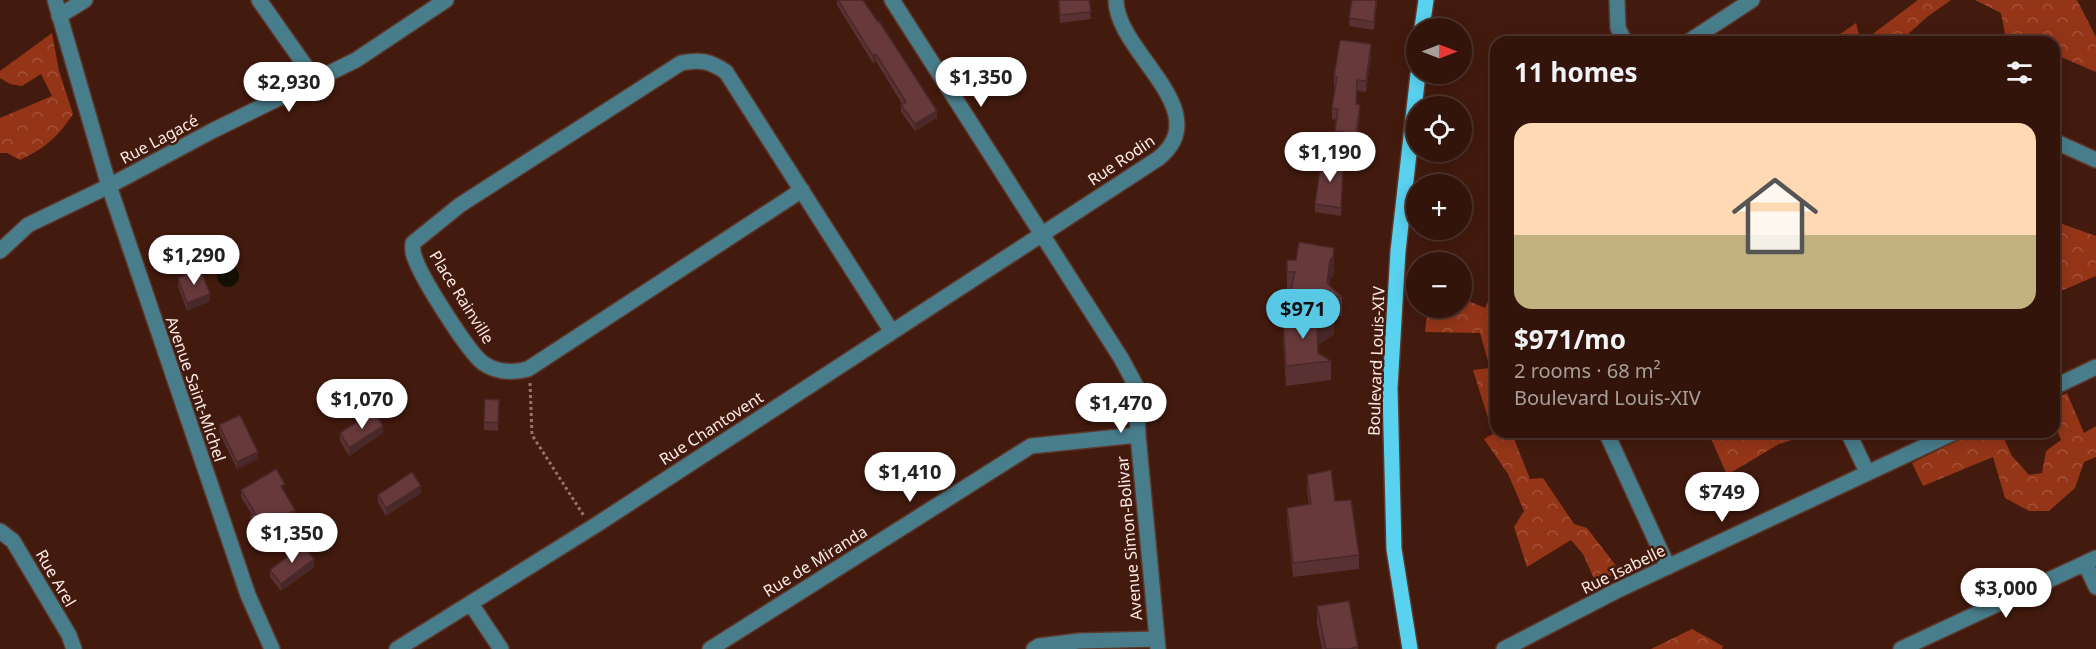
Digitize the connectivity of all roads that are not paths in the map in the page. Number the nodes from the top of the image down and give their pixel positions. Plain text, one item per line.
1 (55, 0) edge
2 (85, 0) edge
3 (259, 0) edge
4 (446, 0) edge
5 (892, 0) edge
6 (1116, 0) edge
7 (1425, 0) edge
8 (1617, 0) edge
9 (1752, 0) edge
10 (59, 16) junction
11 (1423, 18) edge
12 (1622, 36) edge
13 (1697, 36) edge
14 (316, 81) junction
15 (1417, 84) edge
16 (2060, 144) edge
17 (2096, 160) edge
18 (109, 186) junction
19 (802, 190) junction
20 (1042, 234) junction
21 (0, 251) edge
22 (892, 332) junction
23 (2096, 367) edge
24 (2060, 384) edge
25 (1138, 435) junction
26 (1609, 438) edge
27 (1851, 438) edge
28 (1942, 438) edge
29 (1867, 472) junction
30 (0, 531) edge
31 (2091, 561) edge
32 (1668, 567) junction
33 (2096, 587) edge
34 (471, 604) junction
35 (1157, 644) edge
36 (74, 649) edge
37 (272, 649) edge
38 (397, 649) edge
39 (501, 649) edge
40 (710, 649) edge
41 (1034, 649) edge
42 (1410, 649) edge
43 (1504, 649) edge
44 (1901, 649) edge

1 - 10 street, Avenue Saint-Michel
2 - 10 street
3 - 14 street
4 - 14 street, Rue Lagacé
5 - 20 street, Avenue Simon-Bolivar
6 - 20 street, Rue Rodin
7 - 11 main road
8 - 12 street
9 - 13 street
10 - 18 street, Avenue Saint-Michel
14 - 18 street, Rue Lagacé
15 - 42 main road, Boulevard Louis-XIV
16 - 17 street
18 - 21 street, Rue Lagacé
18 - 37 street, Avenue Saint-Michel
19 - 19 street, Place Rainville
19 - 22 street, Place Rainville
20 - 22 street, Rue Chantovent
20 - 25 street, Avenue Simon-Bolivar
22 - 34 street, Rue Chantovent
23 - 24 street
25 - 35 street, Avenue Simon-Bolivar
25 - 40 street, Rue de Miranda
26 - 32 street
27 - 29 street
28 - 29 street, Rue Isabelle
29 - 32 street, Rue Isabelle
30 - 36 street, Rue Arel
31 - 33 street
31 - 44 street
32 - 43 street, Rue Isabelle
34 - 38 street, Rue Chantovent
34 - 39 street
35 - 41 street

